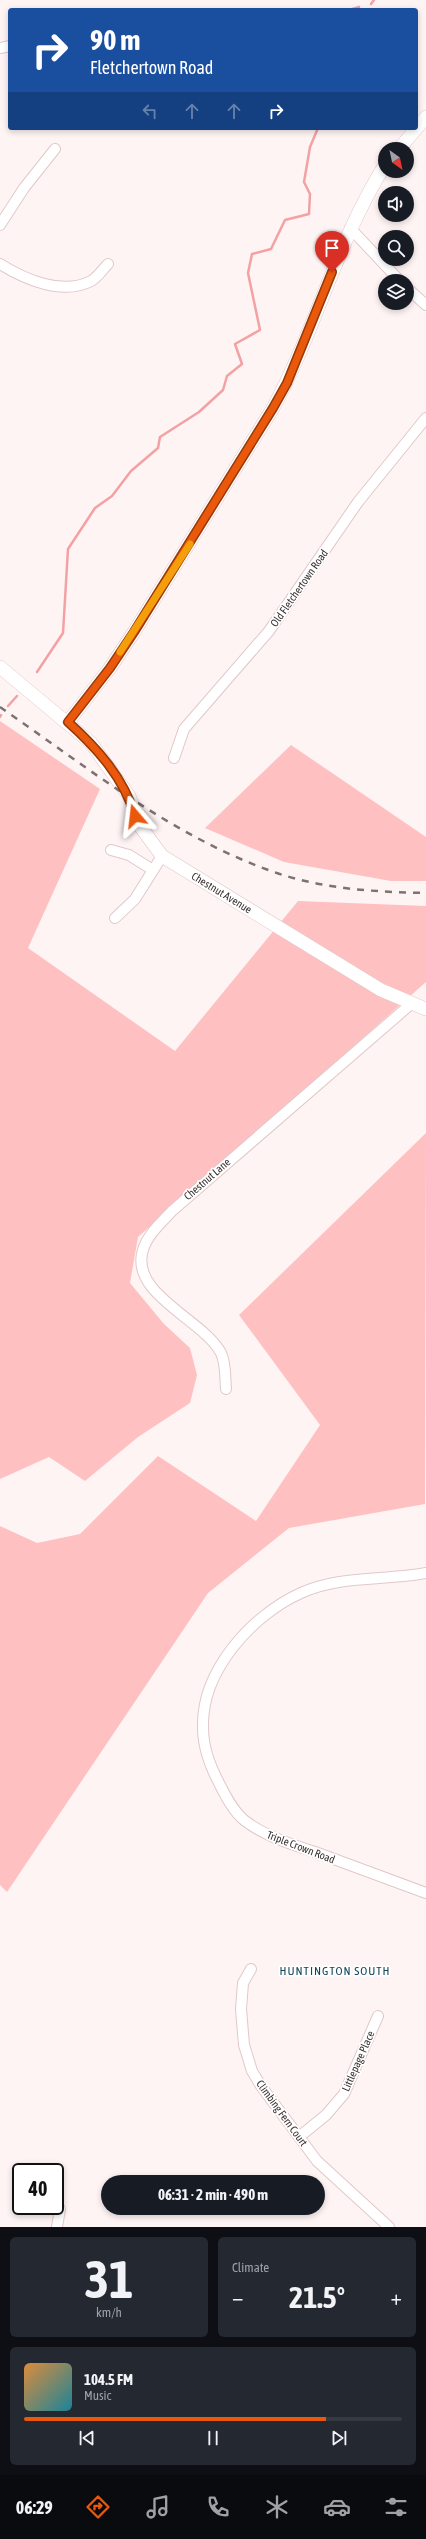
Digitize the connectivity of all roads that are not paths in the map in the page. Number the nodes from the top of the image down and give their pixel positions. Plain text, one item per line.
1 (426, 117) edge
2 (418, 126) edge
3 (415, 130) edge
4 (404, 142) edge
5 (55, 149) dead end
6 (378, 176) edge
7 (0, 225) edge
8 (350, 228) junction
9 (0, 264) edge
10 (108, 264) dead end
11 (393, 274) edge
12 (414, 294) edge
13 (426, 305) edge
14 (426, 418) edge
15 (0, 667) edge
16 (68, 722) junction
17 (174, 758) dead end
18 (111, 850) dead end
19 (162, 856) junction
20 (153, 870) junction
21 (114, 918) dead end
22 (411, 1004) junction
23 (426, 1009) edge
24 (226, 1390) dead end
25 (426, 1572) edge
26 (426, 1893) edge
27 (251, 1969) dead end
28 (378, 2016) dead end
29 (299, 2137) junction
30 (59, 2215) edge
31 (57, 2227) edge
32 (389, 2227) edge

1 - 2 street
3 - 4 street
5 - 7 street
6 - 8 street
8 - 11 street
8 - 16 street
9 - 10 street
12 - 13 street
14 - 17 street, Old Fletchertown Road
15 - 16 street, Chestnut Avenue
16 - 19 street, Chestnut Avenue
18 - 20 street
19 - 20 street
19 - 22 street, Chestnut Avenue
20 - 21 street
22 - 23 street, Chestnut Avenue
22 - 24 street, Chestnut Lane
25 - 26 street, Triple Crown Road
27 - 29 street, Climbing Fern Court
28 - 29 street, Littlepage Place
29 - 32 street, Climbing Fern Court
30 - 31 street

